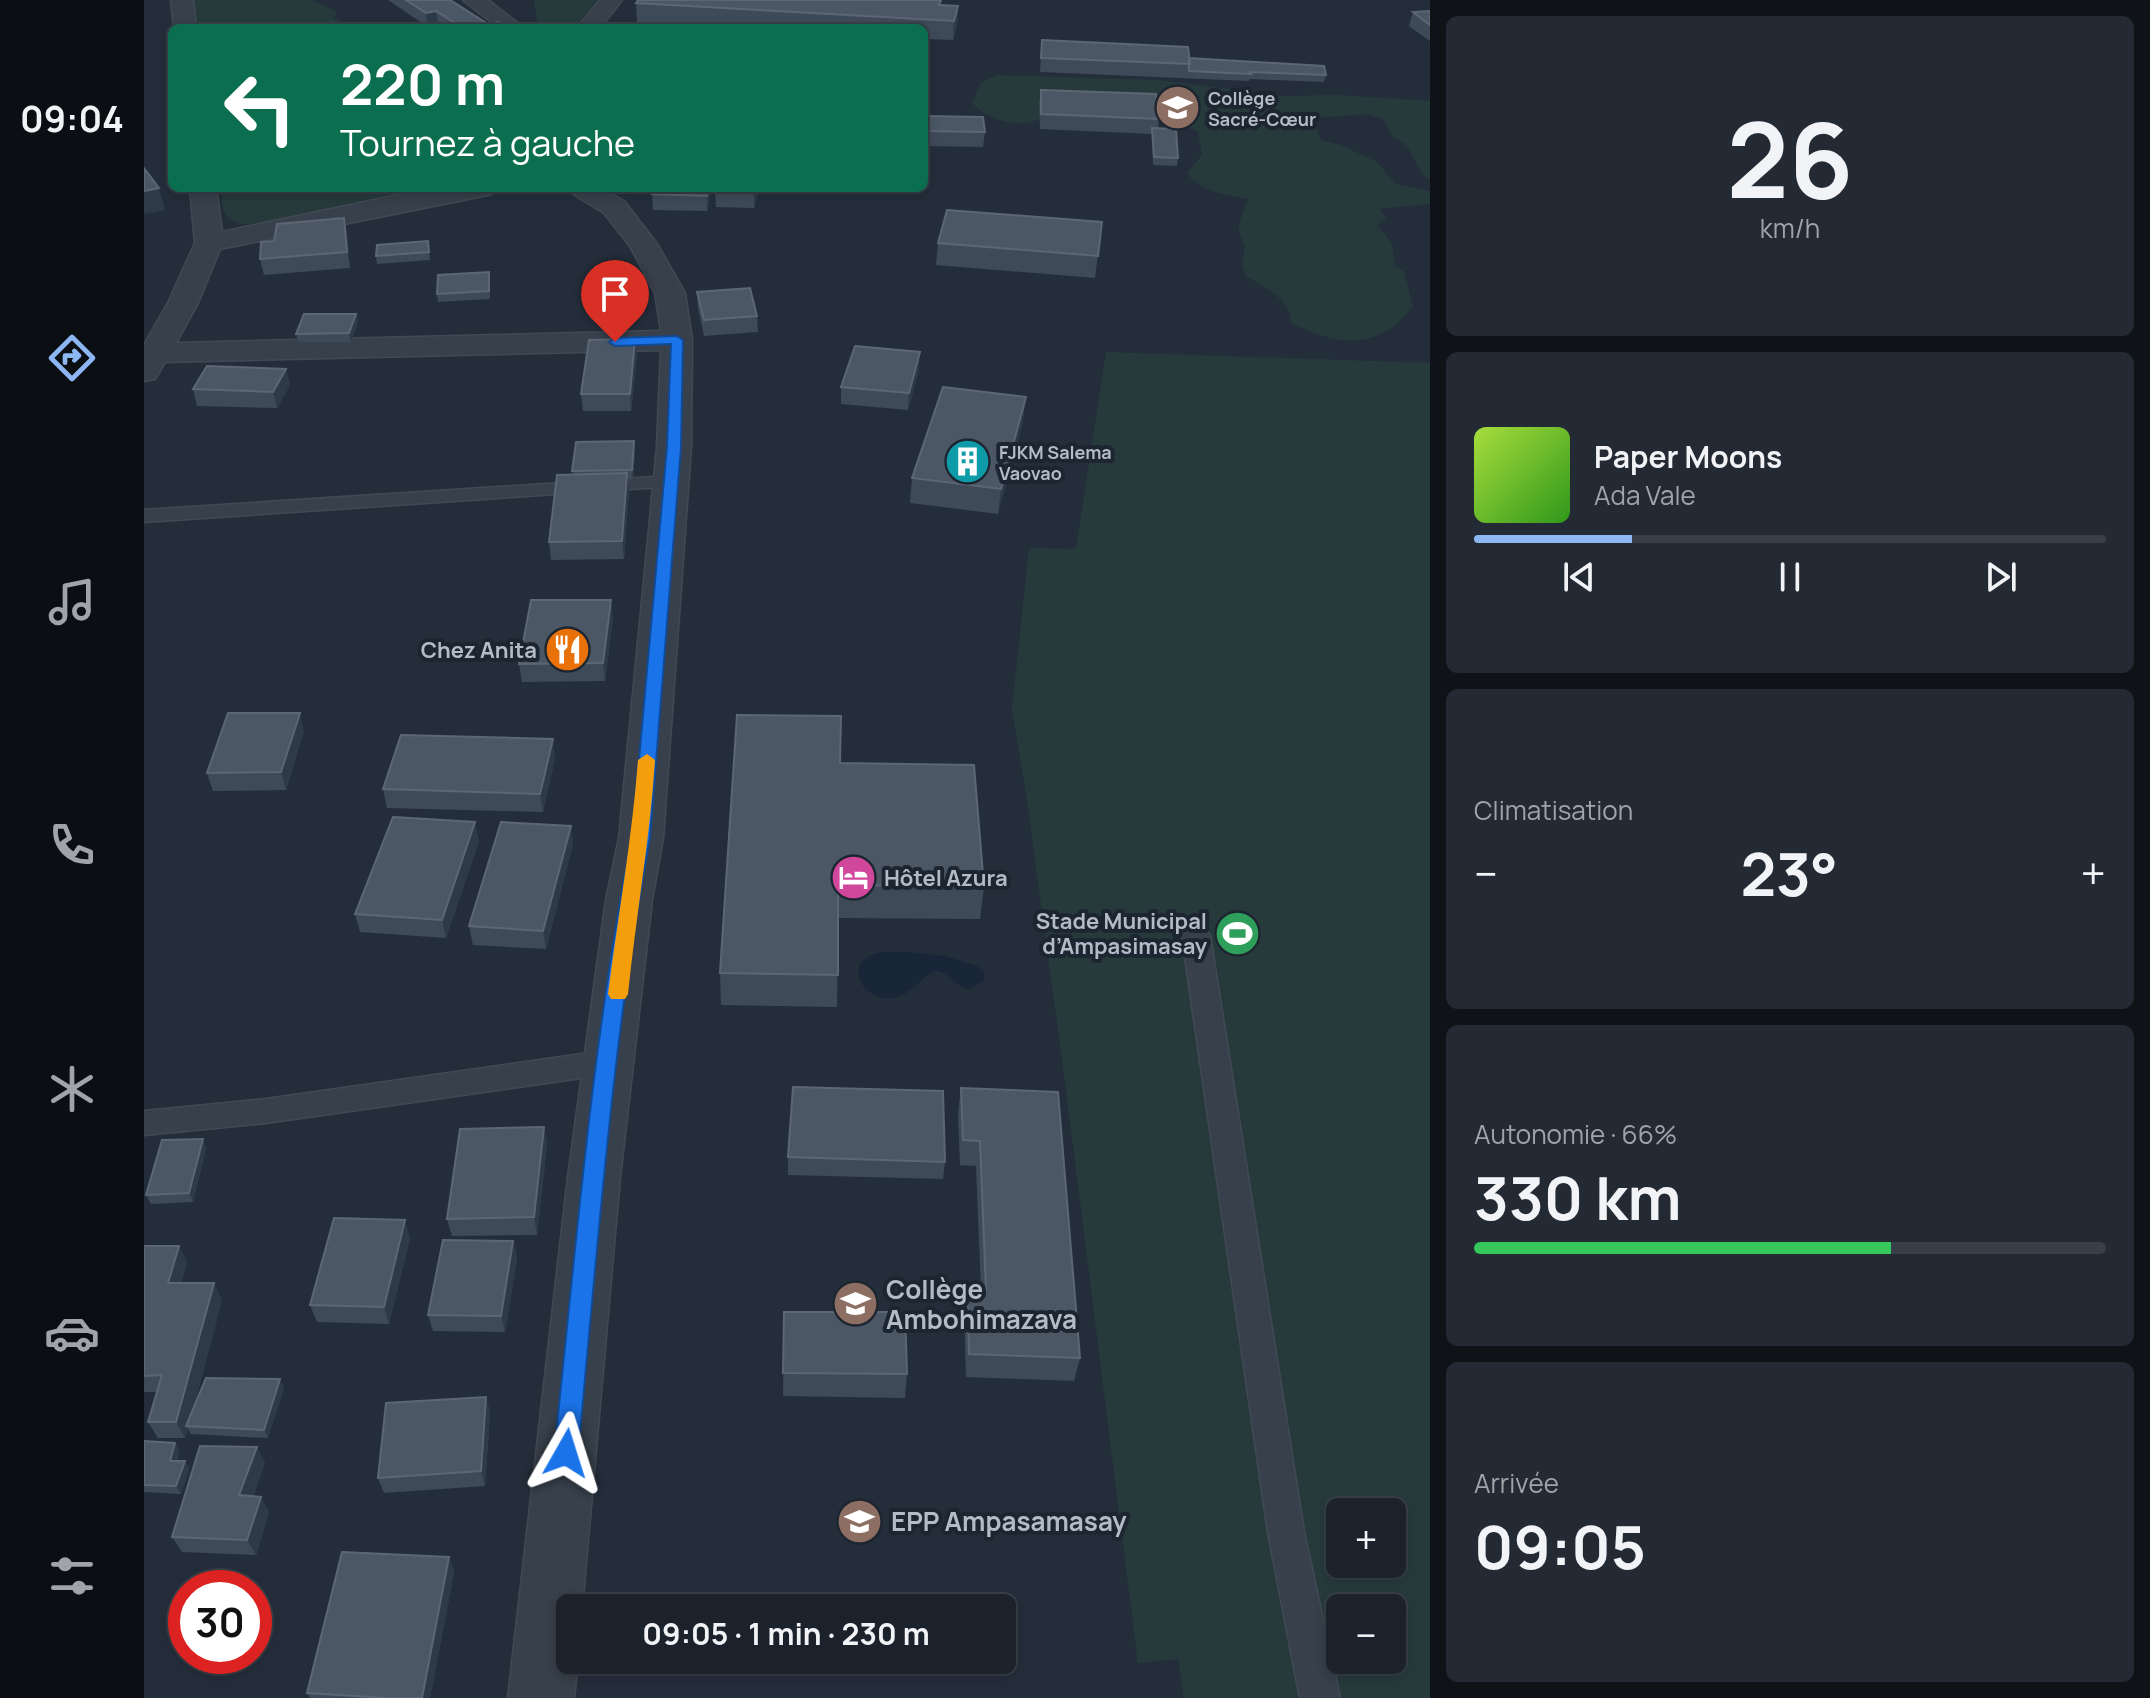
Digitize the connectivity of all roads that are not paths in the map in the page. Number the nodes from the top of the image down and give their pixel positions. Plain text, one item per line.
1 (182, 0) edge
2 (474, 0) edge
3 (611, 0) edge
4 (521, 4) dead end
5 (185, 24) edge
6 (507, 24) edge
7 (524, 24) edge
8 (591, 24) edge
9 (203, 192) edge
10 (438, 192) edge
11 (601, 194) edge
12 (209, 243) junction
13 (677, 340) junction
14 (149, 362) edge
15 (669, 482) junction
16 (144, 516) edge
17 (1196, 936) dead end
18 (610, 1062) junction
19 (144, 1123) edge
20 (541, 1698) edge
21 (1320, 1698) edge

1 - 5 street
2 - 6 street
3 - 8 street
4 - 7 street
9 - 12 street
10 - 12 street
11 - 13 street
12 - 14 street
13 - 14 street
13 - 15 street
15 - 16 lane
15 - 18 street
17 - 21 lane
18 - 19 lane
18 - 20 street

